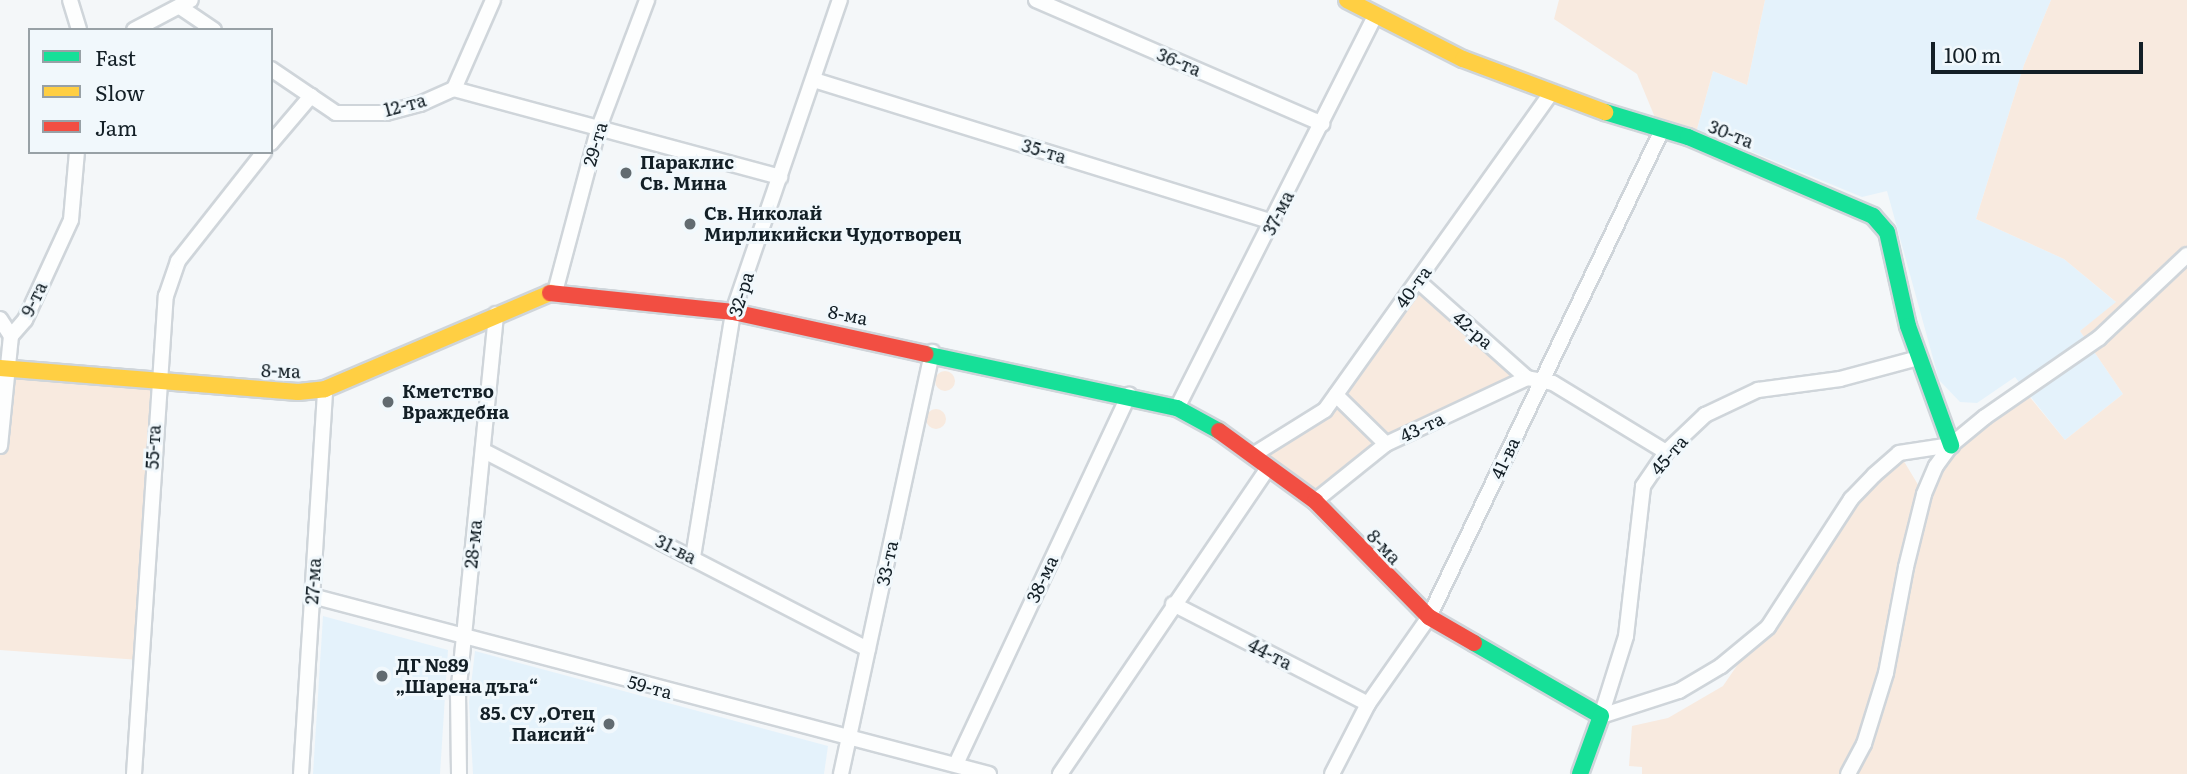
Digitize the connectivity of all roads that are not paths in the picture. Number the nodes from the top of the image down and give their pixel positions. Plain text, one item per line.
1 (70, 0) edge
2 (160, 0) edge
3 (493, 0) edge
4 (647, 0) edge
5 (840, 0) edge
6 (1035, 0) edge
7 (1347, 0) edge
8 (185, 3) edge
9 (1375, 16) junction
10 (160, 17) junction
11 (78, 28) edge
12 (138, 28) edge
13 (212, 28) edge
14 (273, 70) edge
15 (814, 80) junction
16 (454, 89) junction
17 (1550, 95) junction
18 (311, 96) junction
19 (297, 110) junction
20 (336, 113) junction
21 (1322, 124) junction
22 (598, 130) junction
23 (1661, 132) junction
24 (273, 140) edge
25 (77, 154) edge
26 (262, 154) edge
27 (780, 177) junction
28 (1274, 222) junction
29 (2187, 255) edge
30 (1418, 281) junction
31 (555, 292) junction
32 (733, 312) junction
33 (496, 314) junction
34 (0, 319) edge
35 (10, 336) junction
36 (932, 352) junction
37 (1918, 358) junction
38 (2, 368) edge
39 (1534, 379) junction
40 (157, 381) junction
41 (325, 389) junction
42 (1129, 395) junction
43 (1336, 395) junction
44 (1177, 408) junction
45 (1386, 444) junction
46 (1951, 445) junction
47 (0, 446) edge
48 (484, 451) junction
49 (1666, 452) junction
50 (1253, 455) junction
51 (1269, 467) junction
52 (1315, 501) junction
53 (693, 557) junction
54 (312, 596) junction
55 (1173, 604) junction
56 (1429, 617) junction
57 (463, 638) junction
58 (868, 649) junction
59 (1367, 704) junction
60 (1601, 716) junction
61 (848, 739) junction
62 (956, 764) junction
63 (134, 774) edge
64 (301, 774) edge
65 (459, 774) edge
66 (841, 774) edge
67 (989, 774) edge
68 (1060, 774) edge
69 (1332, 774) edge
70 (1580, 774) edge
71 (1848, 774) edge

1 - 11 street
2 - 10 street
3 - 16 street
4 - 22 street, 29-та
5 - 15 street, 32-ра
6 - 21 street, 36-та
7 - 9 street, 30-та
8 - 10 street
8 - 13 street
9 - 17 street, 30-та
9 - 21 street, 37-ма
10 - 12 street
14 - 18 street
15 - 27 street, 32-ра
15 - 28 street, 35-та
16 - 20 street, 12-та
16 - 22 street
17 - 23 street, 30-та
17 - 30 street, 40-та
18 - 19 street
18 - 20 street
19 - 20 street, 12-та
19 - 24 street
21 - 28 street, 37-ма
22 - 27 street
22 - 31 street, 29-та
23 - 37 street, 30-та
23 - 39 street, 41-ва
25 - 35 street, 9-та
26 - 40 street, 55-та
27 - 32 street, 32-ра
28 - 44 street, 37-ма
29 - 46 street
30 - 39 street, 42-ра
30 - 43 street, 40-та
31 - 32 street, 8-ма
31 - 33 street, 8-ма
32 - 36 street, 8-ма
32 - 53 street, 32-ра
33 - 41 street, 8-ма
33 - 48 street, 28-ма
34 - 35 street
35 - 38 street, 9-та
36 - 42 street, 8-ма
36 - 58 street, 33-та
37 - 46 street, 30-та
37 - 49 street, 45-та
38 - 40 street, 8-ма
38 - 47 street, 9-та
39 - 45 street, 43-та
39 - 49 street, 42-ра
39 - 56 street, 41-ва
40 - 41 street, 8-ма
40 - 63 street, 55-та
41 - 54 street, 27-ма
42 - 44 street, 8-ма
42 - 62 street, 38-ма
43 - 45 street
43 - 50 street, 40-та
44 - 50 street, 8-ма
45 - 52 street, 43-та
46 - 60 street
46 - 71 street
48 - 53 street, 31-ва
48 - 57 street, 28-ма
49 - 60 street, 45-та
50 - 51 street, 8-ма
51 - 52 street, 8-ма
51 - 55 street
52 - 56 street, 8-ма
53 - 58 street, 31-ва
54 - 57 street, 59-та
54 - 64 street, 27-ма
55 - 59 street, 44-та
55 - 68 street
56 - 59 street, 41-ва
56 - 60 street, 8-ма
57 - 61 street, 59-та
57 - 65 street, 28-ма
58 - 61 street, 33-та
59 - 69 street, 41-ва
60 - 70 street
61 - 62 street, 59-та
61 - 66 street, 33-та
62 - 67 street, 59-та

